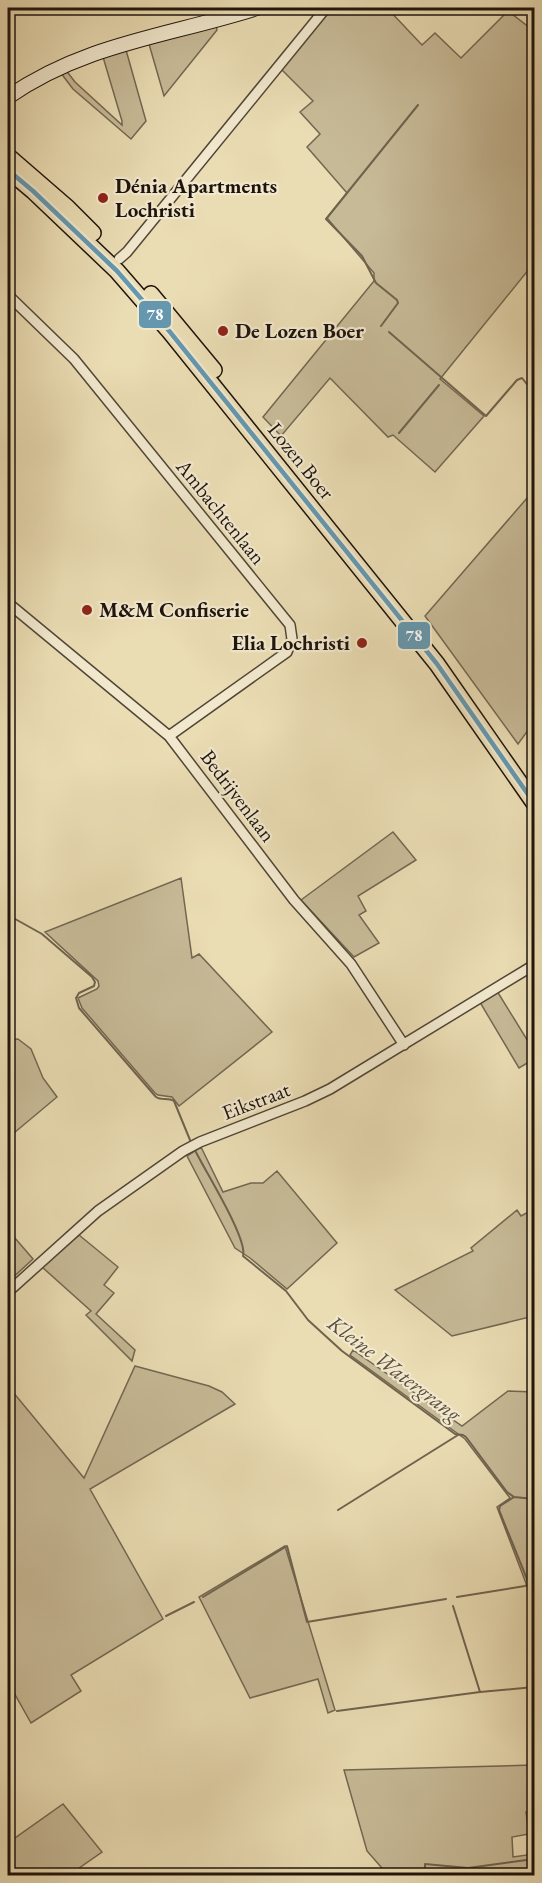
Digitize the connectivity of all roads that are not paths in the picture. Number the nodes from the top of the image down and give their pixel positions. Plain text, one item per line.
1 (256, 8) edge
2 (326, 8) edge
3 (8, 97) edge
4 (8, 156) edge
5 (8, 170) edge
6 (119, 259) junction
7 (8, 295) edge
8 (8, 603) edge
9 (169, 736) junction
10 (534, 785) edge
11 (534, 803) edge
12 (534, 965) edge
13 (404, 1045) junction
14 (8, 1292) edge

1 - 3 main road
2 - 6 street
4 - 6 main road, Lozen Boer
5 - 11 main road, Lozen Boer
6 - 10 main road, Lozen Boer
7 - 9 street, Ambachtenlaan
8 - 9 street, Bedrijvenlaan
9 - 13 street, Bedrijvenlaan
12 - 13 street, Eikstraat
13 - 14 street, Eikstraat

